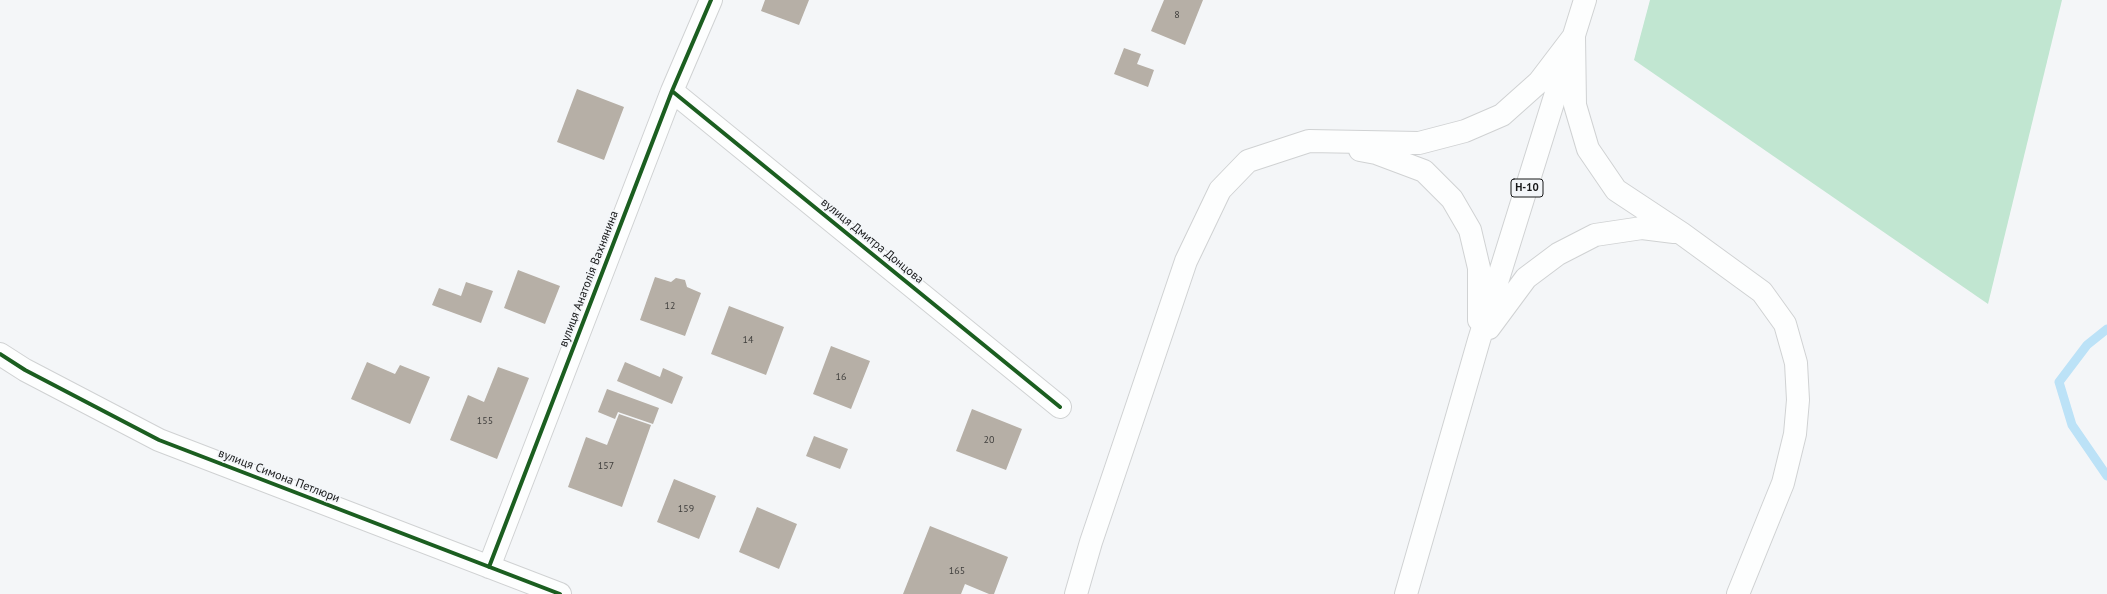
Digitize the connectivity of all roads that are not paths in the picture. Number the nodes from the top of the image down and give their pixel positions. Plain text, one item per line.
1 (711, 0) edge
2 (1585, 0) edge
3 (1574, 36) junction
4 (672, 91) junction
5 (1309, 141) junction
6 (1681, 233) junction
7 (1479, 340) junction
8 (0, 354) edge
9 (1060, 406) dead end
10 (489, 567) junction
11 (560, 594) edge
12 (1076, 594) edge
13 (1406, 594) edge
14 (1738, 594) edge

1 - 4 main road, вулиця Анатолія Вахнянина
2 - 3 main road, Н-10
3 - 5 main road
3 - 6 main road
3 - 7 main road, Н-10
4 - 9 main road, вулиця Дмитра Донцова
4 - 10 main road, вулиця Анатолія Вахнянина
5 - 7 main road
5 - 12 main road
6 - 7 main road
6 - 14 main road
7 - 13 main road, Н-10
8 - 10 main road, вулиця Симона Петлюри
10 - 11 main road, вулиця Симона Петлюри

